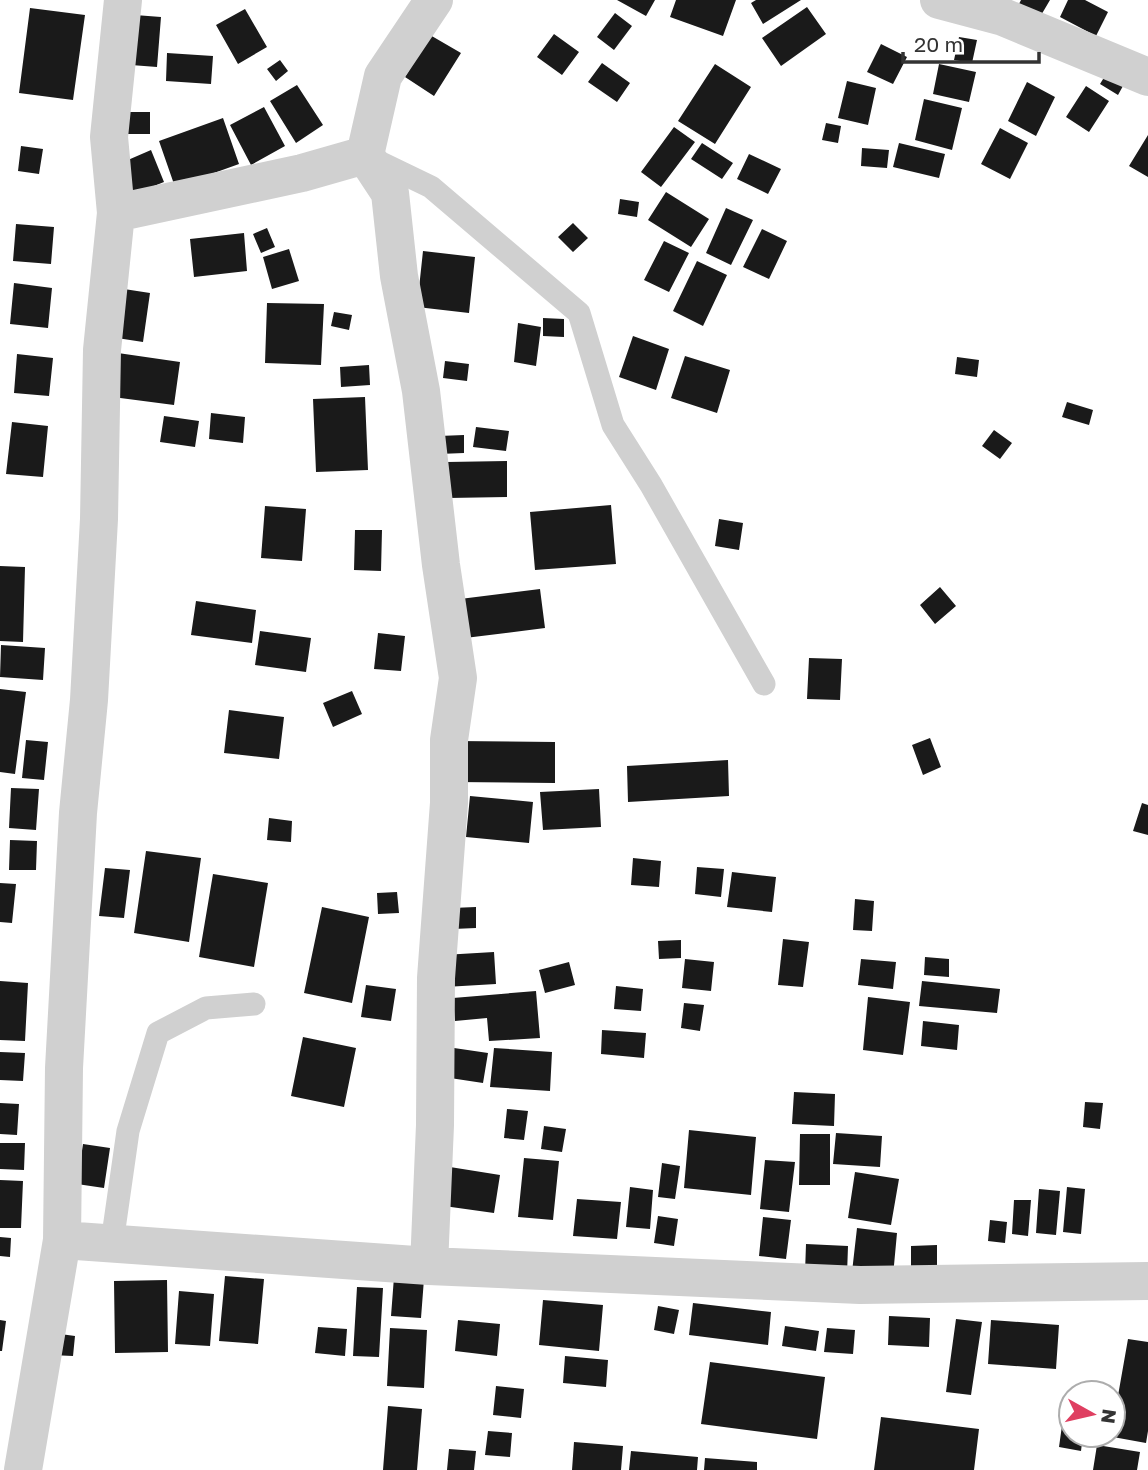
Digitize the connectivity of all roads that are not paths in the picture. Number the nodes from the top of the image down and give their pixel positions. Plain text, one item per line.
1 (123, 0) edge
2 (434, 0) edge
3 (939, 0) edge
4 (1148, 77) edge
5 (365, 155) junction
6 (116, 213) junction
7 (764, 684) dead end
8 (254, 1003) dead end
9 (62, 1240) junction
10 (112, 1243) junction
11 (429, 1266) junction
12 (1148, 1281) edge
13 (23, 1470) edge

1 - 6 street
2 - 5 street
3 - 4 street
5 - 6 street
5 - 7 lane
5 - 11 street
6 - 9 street
8 - 10 lane
9 - 10 street
9 - 13 street
10 - 11 street
11 - 12 street

